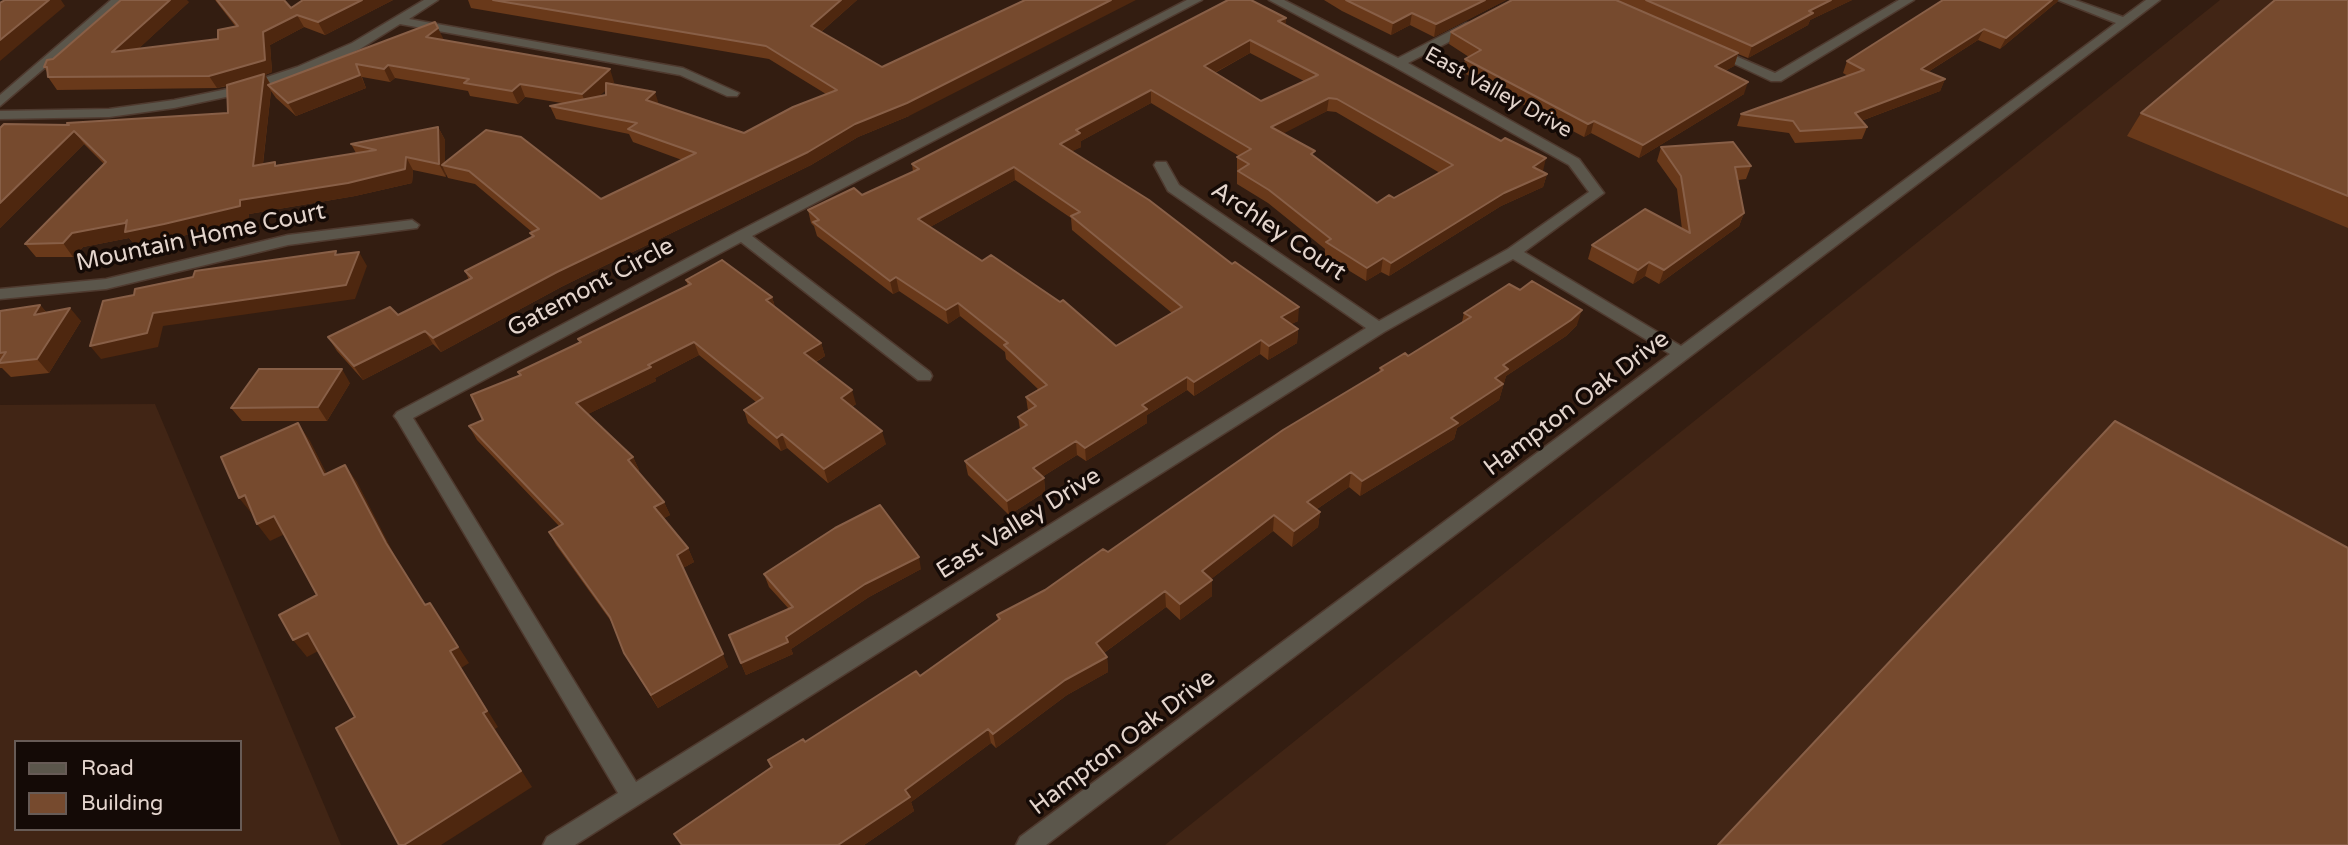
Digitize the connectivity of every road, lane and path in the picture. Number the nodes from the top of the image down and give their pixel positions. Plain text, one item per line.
1 (118, 0) edge
2 (432, 0) edge
3 (1196, 0) edge
4 (1275, 0) edge
5 (1908, 0) edge
6 (2064, 0) edge
7 (2154, 0) edge
8 (1484, 19) edge
9 (2123, 21) junction
10 (401, 22) junction
11 (1700, 45) edge
12 (1398, 63) junction
13 (732, 93) dead end
14 (0, 102) edge
15 (0, 115) edge
16 (1161, 165) dead end
17 (412, 225) dead end
18 (742, 235) junction
19 (1514, 252) junction
20 (0, 294) edge
21 (1378, 328) junction
22 (1684, 355) junction
23 (924, 376) dead end
24 (632, 796) junction
25 (555, 845) edge
26 (1028, 845) edge

1 - 14 street
2 - 10 street
3 - 18 street, Gatemont Circle
4 - 12 street
5 - 11 street
6 - 9 street
7 - 9 street, Hampton Oak Drive
8 - 12 street, East Valley Drive
9 - 22 street, Hampton Oak Drive
10 - 13 street
10 - 15 street
12 - 19 street, East Valley Drive
16 - 21 street, Archley Court
17 - 20 street, Mountain Home Court
18 - 23 street
18 - 24 street, Gatemont Circle
19 - 21 street, East Valley Drive
19 - 22 street
21 - 24 street, East Valley Drive
22 - 26 street, Hampton Oak Drive
24 - 25 street, East Valley Drive

